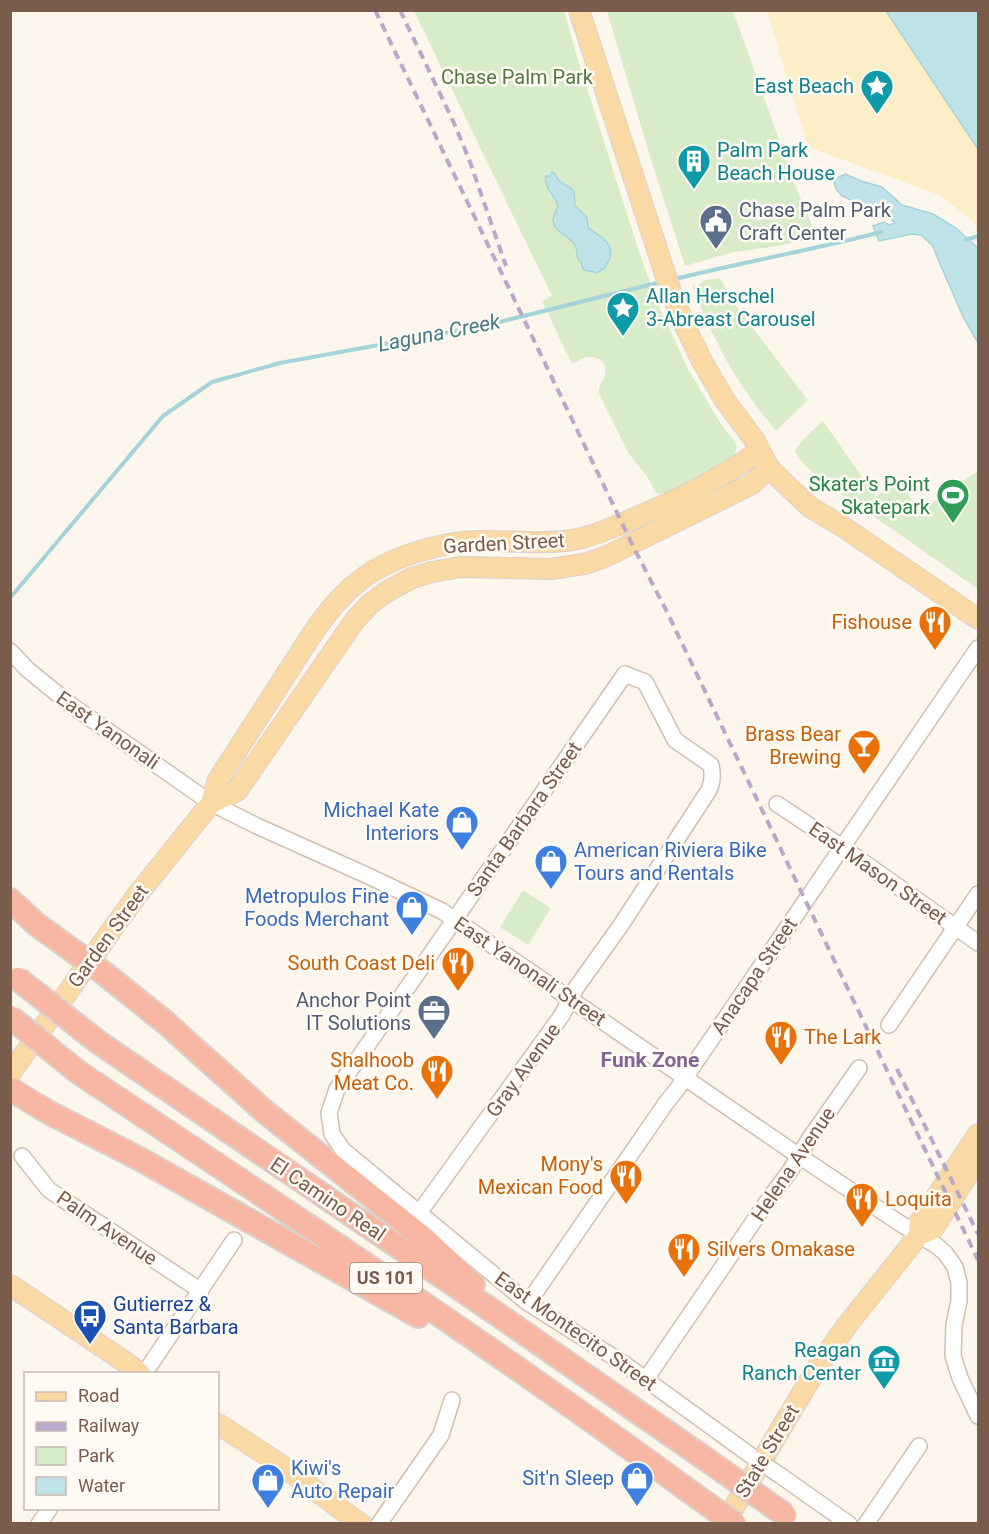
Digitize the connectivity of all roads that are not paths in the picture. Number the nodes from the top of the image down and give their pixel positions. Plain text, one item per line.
1 (579, 10) edge
2 (764, 459) junction
3 (978, 619) edge
4 (978, 648) edge
5 (10, 651) edge
6 (625, 674) joint
7 (211, 803) junction
8 (777, 804) dead end
9 (842, 847) junction
10 (978, 894) edge
11 (10, 900) edge
12 (454, 919) junction
13 (956, 928) junction
14 (978, 943) edge
15 (89, 962) junction
16 (14, 975) edge
17 (572, 999) junction
18 (10, 1017) edge
19 (889, 1025) dead end
20 (859, 1068) dead end
21 (10, 1074) edge
22 (685, 1077) junction
23 (10, 1089) edge
24 (978, 1134) edge
25 (343, 1150) joint
26 (22, 1156) dead end
27 (799, 1156) junction
28 (978, 1159) edge
29 (420, 1213) junction
30 (919, 1235) junction
31 (234, 1240) dead end
32 (10, 1285) edge
33 (201, 1291) junction
34 (528, 1303) junction
35 (494, 1312) junction
36 (139, 1372) edge
37 (143, 1372) edge
38 (646, 1378) junction
39 (532, 1379) junction
40 (452, 1400) dead end
41 (978, 1416) edge
42 (219, 1425) edge
43 (919, 1446) dead end
44 (49, 1510) edge
45 (791, 1519) edge
46 (39, 1524) edge
47 (361, 1524) edge
48 (379, 1524) edge
49 (724, 1524) edge
50 (735, 1524) edge
51 (849, 1524) edge
52 (866, 1524) edge

1 - 2 main road
2 - 3 main road
2 - 7 main road, Garden Street
2 - 7 main road, Garden Street
4 - 9 street, Anacapa Street
5 - 7 street, East Yanonali
6 - 12 street, Santa Barbara Street
6 - 17 street, Gray Avenue
7 - 12 street, East Yanonali Street
7 - 15 main road, Garden Street
8 - 9 street, East Mason Street
9 - 13 street, East Mason Street
9 - 22 street, Anacapa Street
10 - 13 street
11 - 15 highway
12 - 17 street, East Yanonali Street
12 - 25 street, Santa Barbara Street
13 - 14 street, East Mason Street
13 - 19 street
15 - 21 main road, Garden Street
15 - 35 highway
16 - 35 highway, El Camino Real / US 101, bridge
17 - 22 street, East Yanonali Street
17 - 29 street, Gray Avenue
18 - 39 highway, El Camino Real / US 101, bridge
20 - 27 street, Helena Avenue
22 - 27 street, East Yanonali Street
22 - 34 street, Anacapa Street
23 - 39 highway
24 - 30 main road, State Street
25 - 29 street, East Montecito Street
26 - 33 street, Palm Avenue
27 - 30 street, East Yanonali Street
27 - 38 street, Helena Avenue
28 - 30 main road, State Street
29 - 34 street, East Montecito Street
30 - 41 street, East Yanonali Street
30 - 49 main road, State Street
31 - 33 street
32 - 36 main road
33 - 37 street
34 - 38 street, East Montecito Street
35 - 45 highway, El Camino Real / US 101, bridge
38 - 51 street, East Montecito Street, bridge
39 - 50 highway, El Camino Real / US 101, bridge
40 - 48 street
42 - 47 main road
43 - 52 street
44 - 46 street

